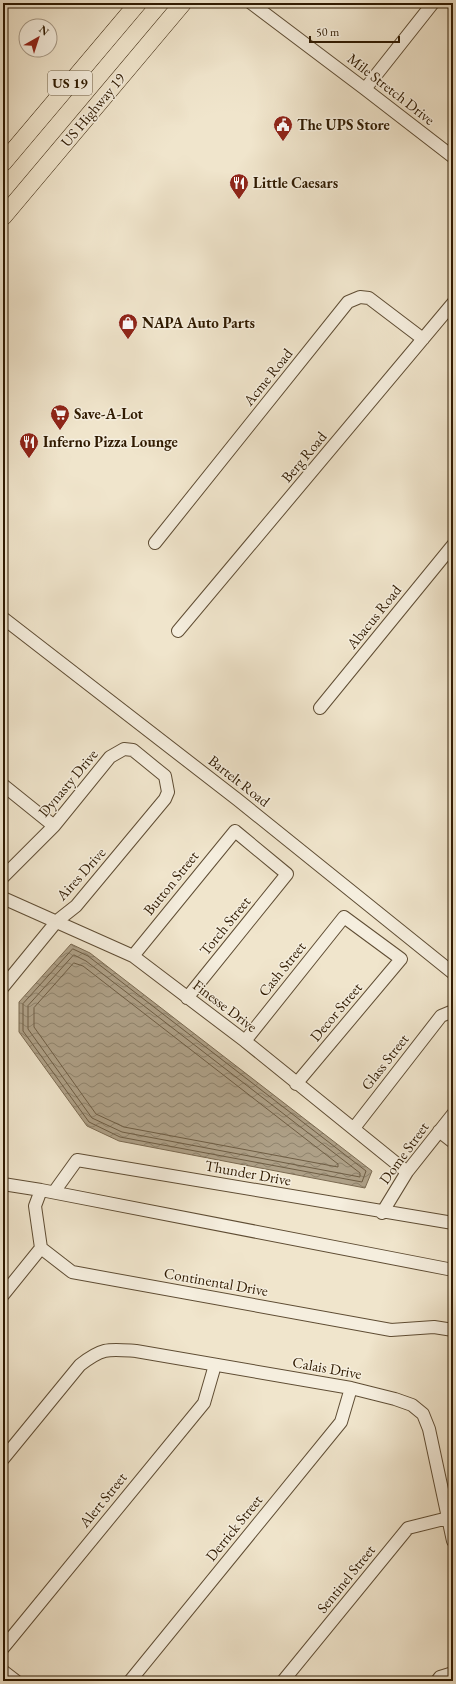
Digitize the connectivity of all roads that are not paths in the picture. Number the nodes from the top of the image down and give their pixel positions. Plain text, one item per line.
1 (138, 3) edge
2 (183, 3) edge
3 (251, 3) edge
4 (434, 3) edge
5 (365, 88) junction
6 (453, 157) edge
7 (3, 163) edge
8 (3, 217) edge
9 (453, 303) edge
10 (423, 339) junction
11 (155, 543) dead end
12 (453, 545) edge
13 (3, 618) edge
14 (178, 631) dead end
15 (320, 708) dead end
16 (165, 776) joint
17 (3, 785) edge
18 (54, 826) junction
19 (287, 874) joint
20 (3, 877) edge
21 (3, 898) edge
22 (57, 921) junction
23 (133, 956) junction
24 (400, 959) joint
25 (453, 973) edge
26 (3, 987) edge
27 (187, 998) junction
28 (453, 1011) edge
29 (245, 1041) junction
30 (296, 1084) junction
31 (453, 1114) edge
32 (354, 1128) junction
33 (439, 1131) junction
34 (453, 1142) edge
35 (406, 1172) junction
36 (3, 1184) edge
37 (41, 1190) junction
38 (54, 1192) junction
39 (382, 1212) junction
40 (453, 1223) edge
41 (41, 1248) junction
42 (453, 1270) edge
43 (4, 1293) edge
44 (453, 1330) edge
45 (215, 1365) junction
46 (351, 1388) junction
47 (3, 1459) edge
48 (448, 1518) junction
49 (453, 1541) edge
50 (3, 1648) edge
51 (3, 1671) edge
52 (453, 1673) edge
53 (16, 1681) edge
54 (130, 1681) edge
55 (283, 1681) edge
56 (436, 1681) edge

1 - 7 highway, US 19
2 - 8 highway, US Highway 19 / US 19
3 - 5 street, Mile Stretch Drive
4 - 5 street
5 - 6 street, Mile Stretch Drive
9 - 10 street, Berg Road
10 - 11 street, Acme Road
10 - 14 street, Berg Road
12 - 15 street, Abacus Road
13 - 25 street, Bartelt Road
16 - 18 street, Dynasty Drive
16 - 22 street, Aires Drive
17 - 18 street
18 - 20 street, Dynasty Drive
19 - 23 street, Button Street
19 - 27 street, Torch Street
21 - 22 street, Finesse Drive
22 - 23 street, Finesse Drive
22 - 26 street, Aires Drive
23 - 27 street, Finesse Drive
24 - 29 street, Cash Street
24 - 30 street, Decor Street
27 - 29 street, Finesse Drive
28 - 32 street, Glass Street
29 - 30 street, Finesse Drive
30 - 32 street, Finesse Drive
31 - 33 street, Dome Street
32 - 35 street, Finesse Drive
33 - 34 street
33 - 35 street, Dome Street
35 - 39 street, Dome Street
36 - 37 street
37 - 38 street
37 - 41 street
38 - 39 street, Thunder Drive
38 - 42 street
39 - 40 street, Thunder Drive
41 - 43 street
41 - 44 street, Continental Drive
45 - 46 street, Calais Drive
45 - 47 street, Calais Drive
45 - 50 street, Alert Street
46 - 48 street, Calais Drive
46 - 54 street, Derrick Street
48 - 49 street, Calais Drive
48 - 55 street, Sentinel Street
51 - 53 street
52 - 56 street

